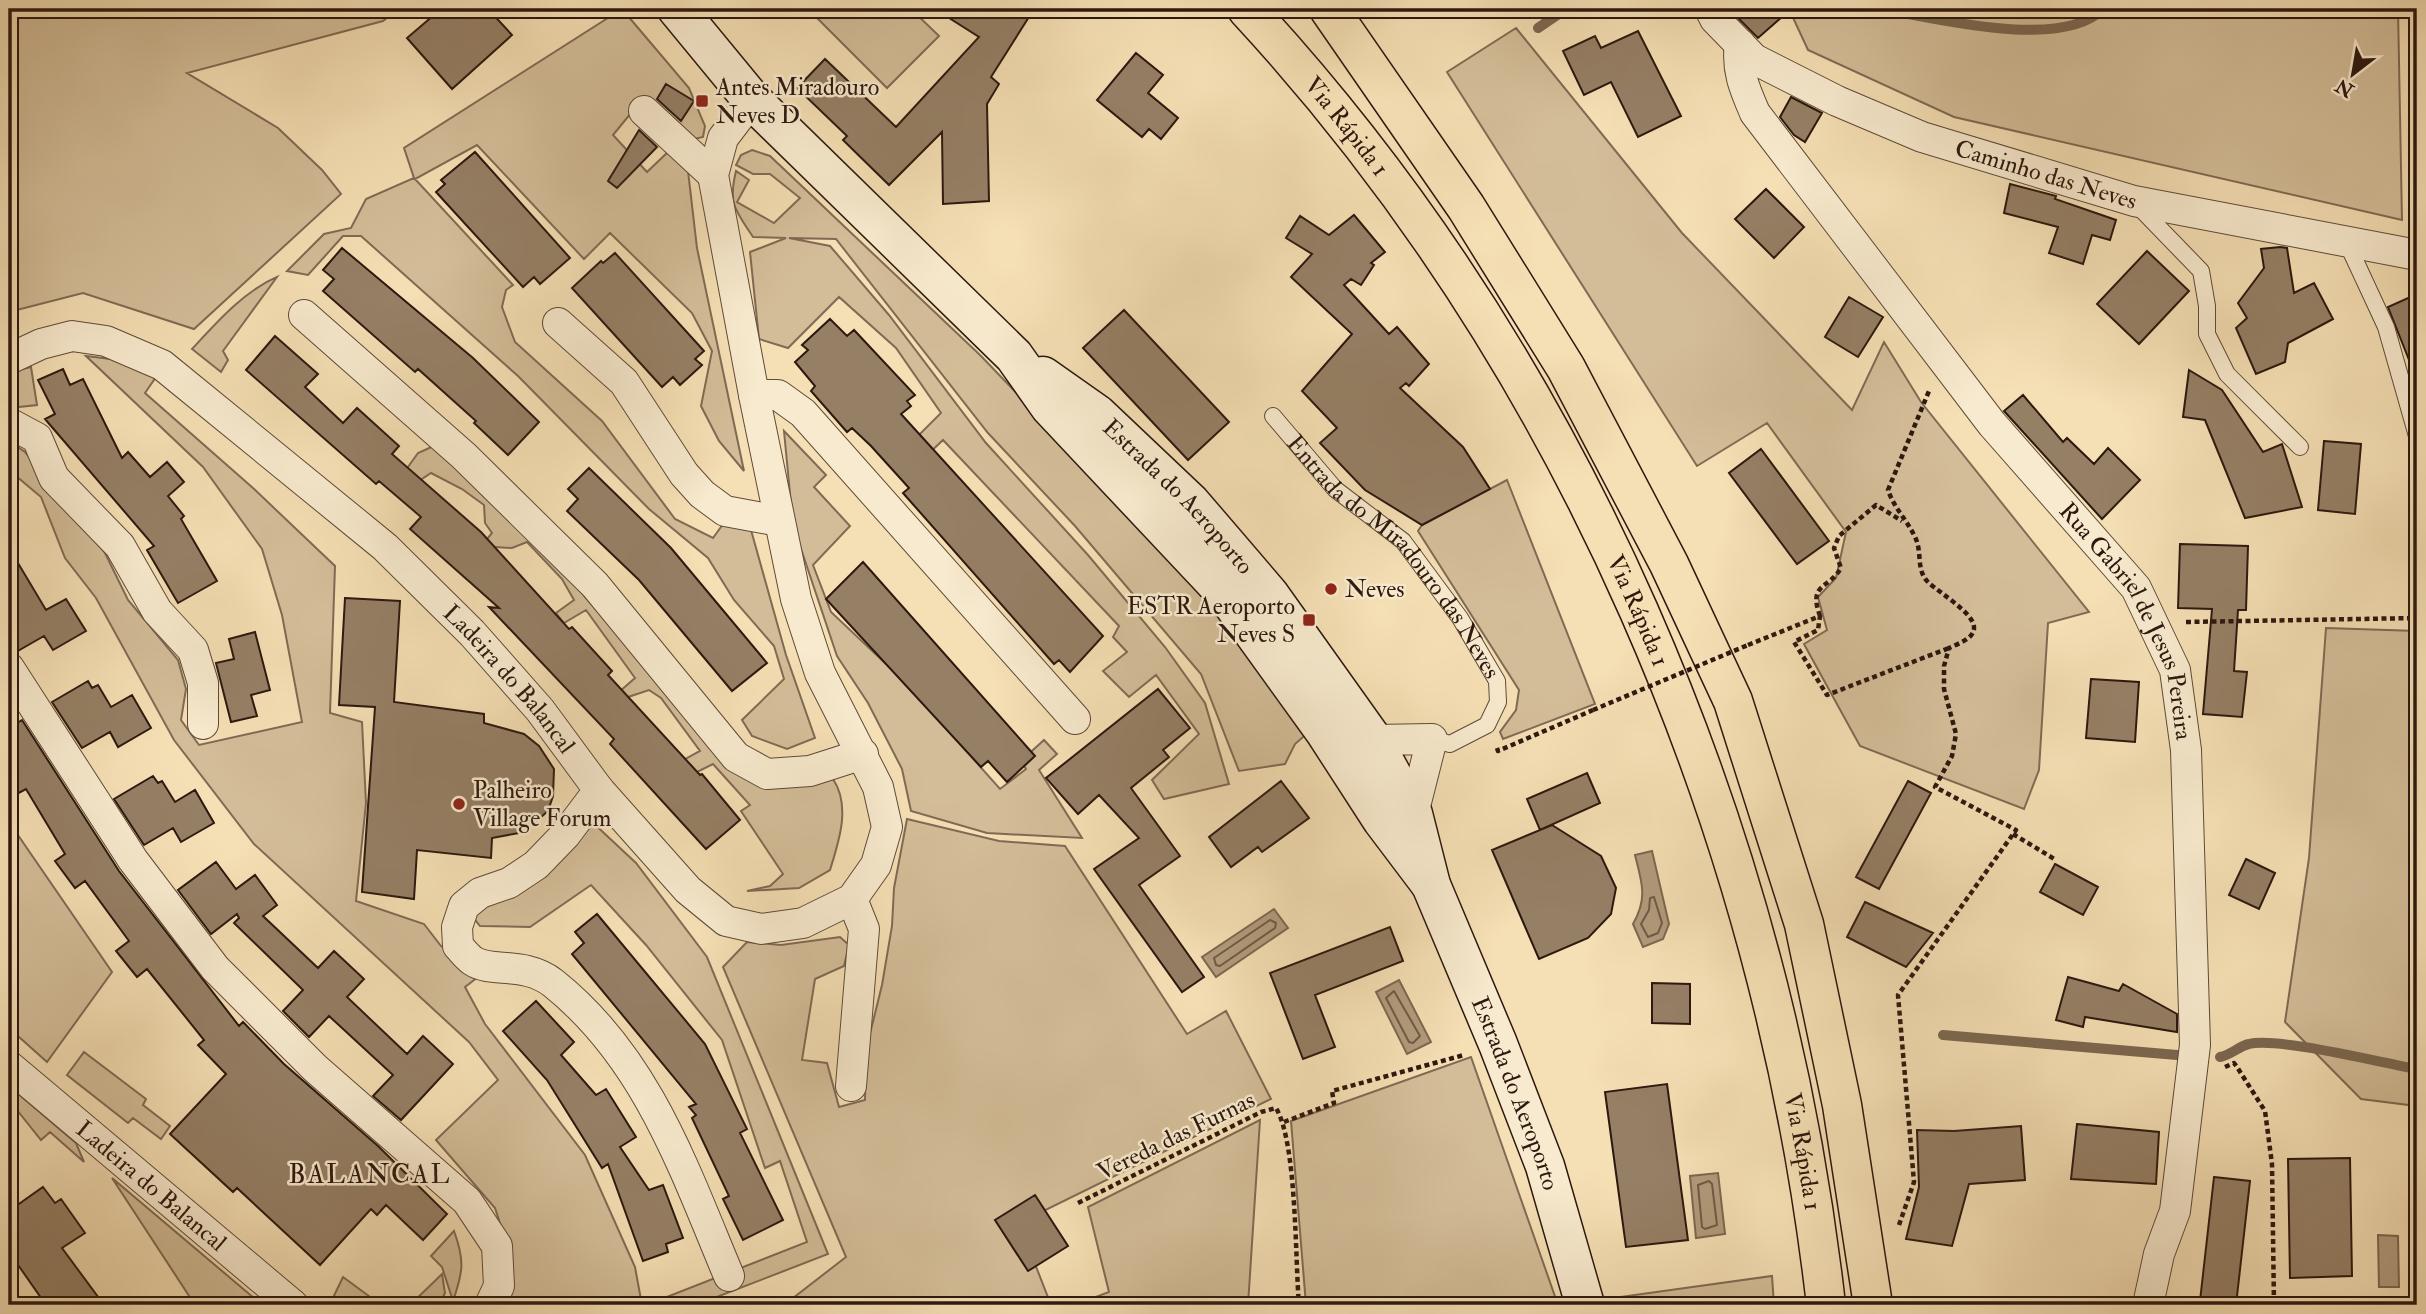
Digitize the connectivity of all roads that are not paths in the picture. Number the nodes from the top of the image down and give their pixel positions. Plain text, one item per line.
1 (677, 9) edge
2 (1247, 9) edge
3 (1329, 9) edge
4 (1710, 9) edge
5 (1740, 44) junction
6 (752, 100) junction
7 (644, 111) dead end
8 (713, 175) junction
9 (2134, 201) junction
10 (2347, 243) junction
11 (2417, 255) edge
12 (304, 315) dead end
13 (558, 323) dead end
14 (1014, 356) junction
15 (9, 359) edge
16 (754, 395) junction
17 (1273, 416) dead end
18 (9, 423) edge
19 (2417, 436) edge
20 (2300, 447) dead end
21 (779, 521) junction
22 (1247, 620) junction
23 (9, 667) edge
24 (1075, 719) dead end
25 (203, 724) dead end
26 (1432, 739) junction
27 (1373, 740) junction
28 (863, 754) junction
29 (599, 790) junction
30 (1413, 814) junction
31 (1431, 885) junction
32 (852, 899) junction
33 (9, 1066) edge
34 (851, 1086) dead end
35 (729, 1276) dead end
36 (293, 1305) edge
37 (490, 1305) edge
38 (1585, 1305) edge
39 (1826, 1305) edge
40 (1873, 1305) edge
41 (2148, 1305) edge

1 - 6 main road, Estrada do Aeroporto
2 - 39 highway, Via Rápida 1
3 - 40 highway, Via Rápida 1
4 - 5 street, Caminho das Neves
5 - 9 street, Caminho das Neves
5 - 41 street, Rua Gabriel de Jesus Pereira
6 - 8 street, Ladeira do Balancal
6 - 14 main road, Estrada do Aeroporto
7 - 8 street
8 - 16 street, Ladeira do Balancal
9 - 10 street, Caminho das Neves
9 - 20 lane
10 - 11 street, Caminho das Neves
10 - 19 lane
12 - 28 street
13 - 21 street
14 - 22 main road, Estrada do Aeroporto
14 - 27 main road, Estrada do Aeroporto
15 - 29 street, Ladeira do Balancal
16 - 21 street, Ladeira do Balancal
16 - 24 street
17 - 26 lane, Entrada do Miradouro das Neves
18 - 25 street
21 - 28 street, Ladeira do Balancal
22 - 27 main road
22 - 31 main road, Estrada do Aeroporto
23 - 37 street
26 - 27 street, Entrada do Miradouro das Neves
26 - 30 street
27 - 30 main road, Estrada do Aeroporto
28 - 32 street, Ladeira do Balancal
29 - 32 street, Ladeira do Balancal
29 - 35 street
30 - 31 main road, Estrada do Aeroporto
31 - 38 main road, Estrada do Aeroporto
32 - 34 street
33 - 36 street, Ladeira do Balancal

